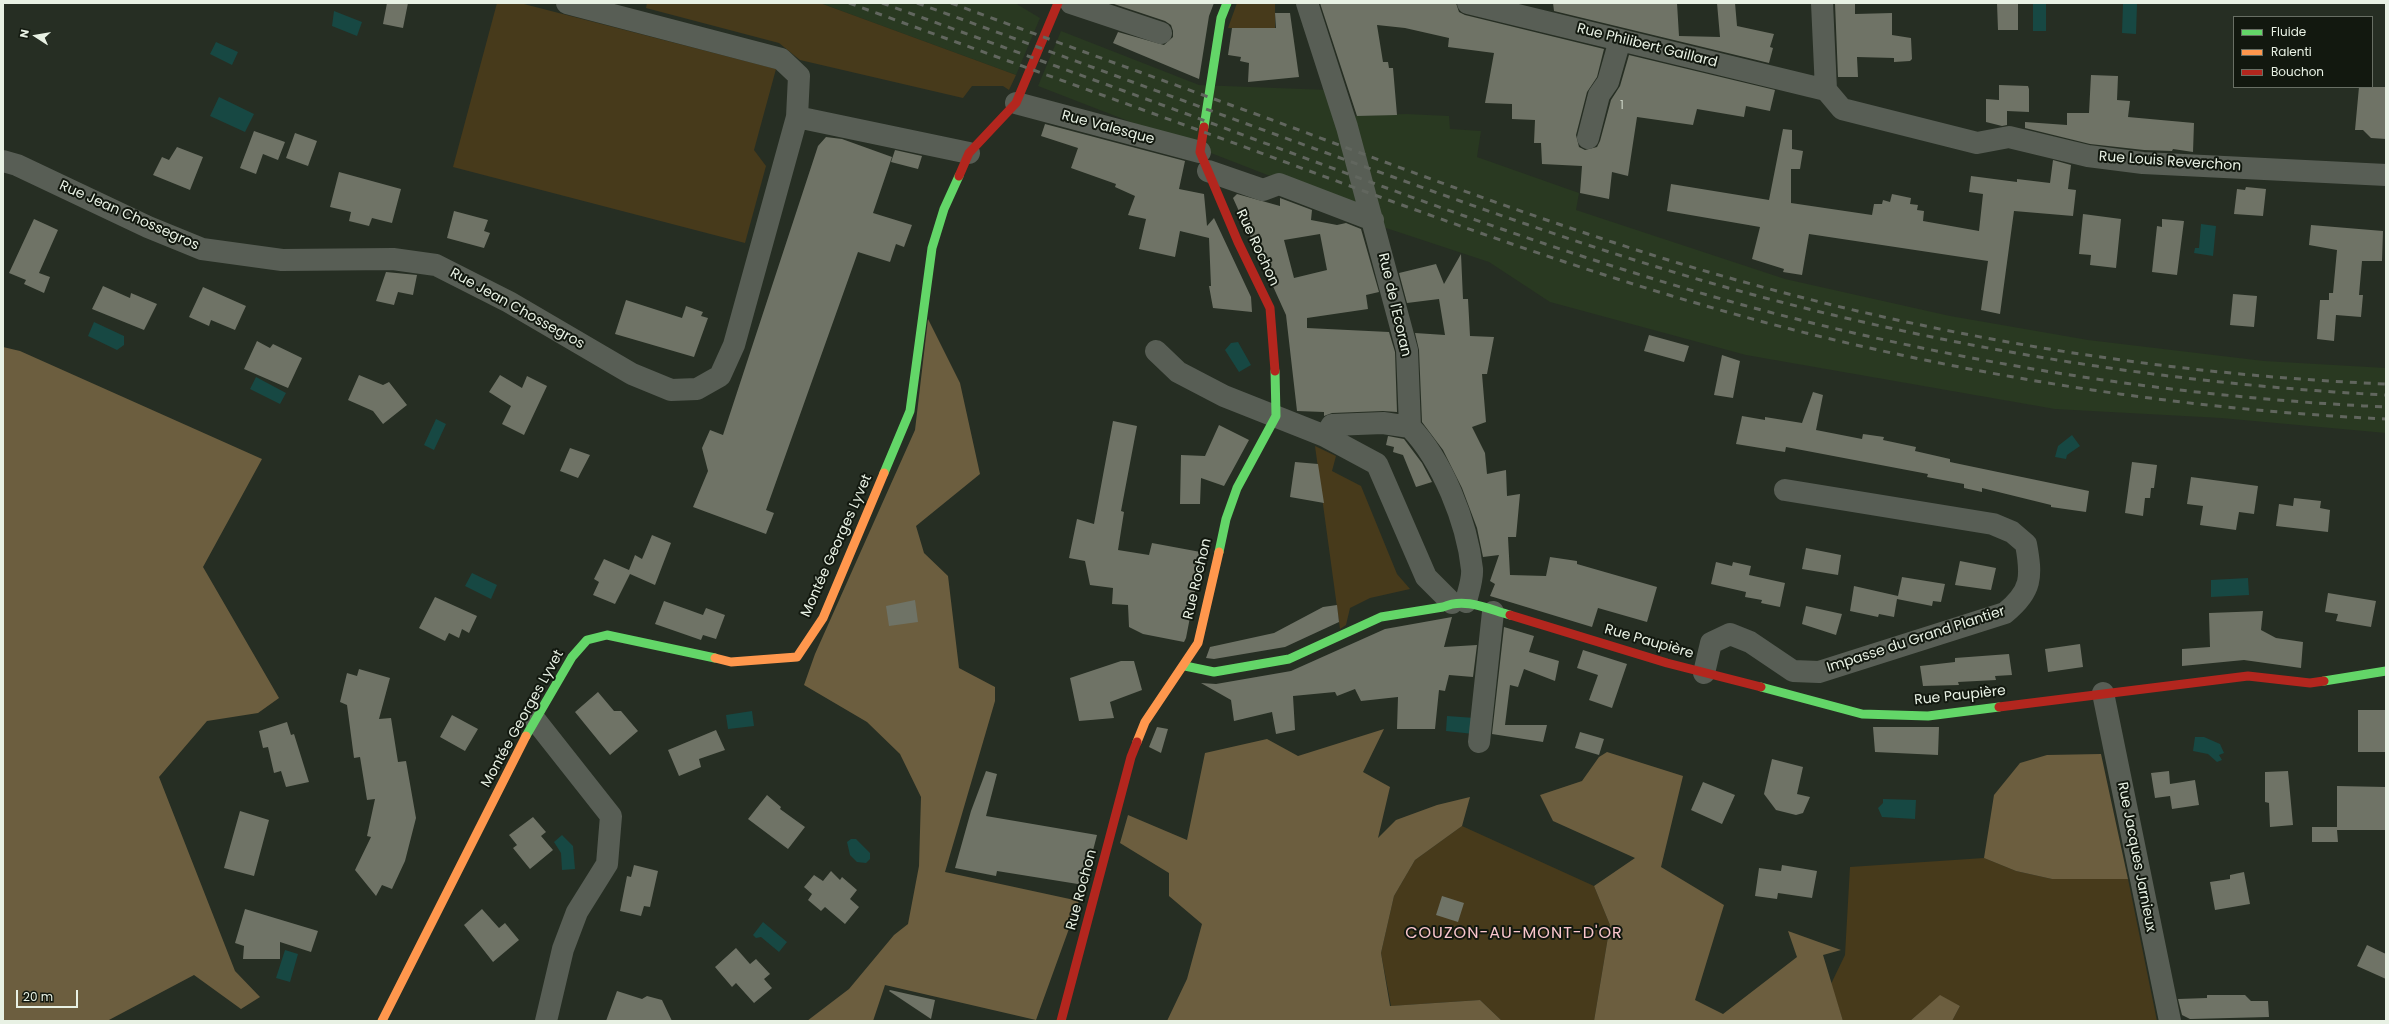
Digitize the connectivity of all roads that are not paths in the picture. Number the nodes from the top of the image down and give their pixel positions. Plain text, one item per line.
1 (567, 3) edge
2 (1058, 3) edge
3 (1071, 3) edge
4 (1227, 3) edge
5 (1307, 3) edge
6 (1468, 3) edge
7 (1822, 3) edge
8 (1161, 33) dead end
9 (1620, 40) junction
10 (1826, 90) junction
11 (1018, 99) junction
12 (797, 117) junction
13 (1588, 138) dead end
14 (969, 153) junction
15 (1203, 155) junction
16 (3, 160) edge
17 (2386, 175) edge
18 (1371, 214) junction
19 (1156, 351) dead end
20 (1276, 416) junction
21 (1410, 427) junction
22 (1325, 436) junction
23 (1785, 490) dead end
24 (1459, 603) junction
25 (1493, 612) junction
26 (1184, 666) junction
27 (2386, 671) edge
28 (1704, 673) junction
29 (2103, 693) junction
30 (536, 721) junction
31 (1479, 742) dead end
32 (382, 1021) edge
33 (546, 1021) edge
34 (1061, 1021) edge
35 (2170, 1021) edge

1 - 12 street, Rue Jean Chossegros
2 - 11 street, Montée Georges Lyvet
3 - 8 street
4 - 15 street
5 - 18 street, Rue de l'Ecoran
6 - 9 street, Rue Philibert Gaillard
7 - 10 street
9 - 10 street, Rue Philibert Gaillard
9 - 13 street
10 - 17 street, Rue Louis Reverchon
11 - 14 street, Montée Georges Lyvet
11 - 15 street, Rue Valesque
12 - 14 street
12 - 16 street, Rue Jean Chossegros
14 - 30 street, Montée Georges Lyvet
15 - 18 street, Rue Valesque
15 - 20 street, Rue Rochon
18 - 21 street, Rue de l'Ecoran
19 - 20 street
20 - 22 street
20 - 26 street, Rue Rochon
21 - 22 street
21 - 24 street
22 - 24 street
23 - 28 street, Impasse du Grand Plantier
24 - 25 street, Rue Paupière
24 - 26 street
25 - 28 street, Rue Paupière
25 - 31 street
26 - 34 street, Rue Rochon
27 - 29 street, Rue Paupière
28 - 29 street, Rue Paupière
29 - 35 street, Rue Jacques Jarnieux
30 - 32 street, Montée Georges Lyvet
30 - 33 street

